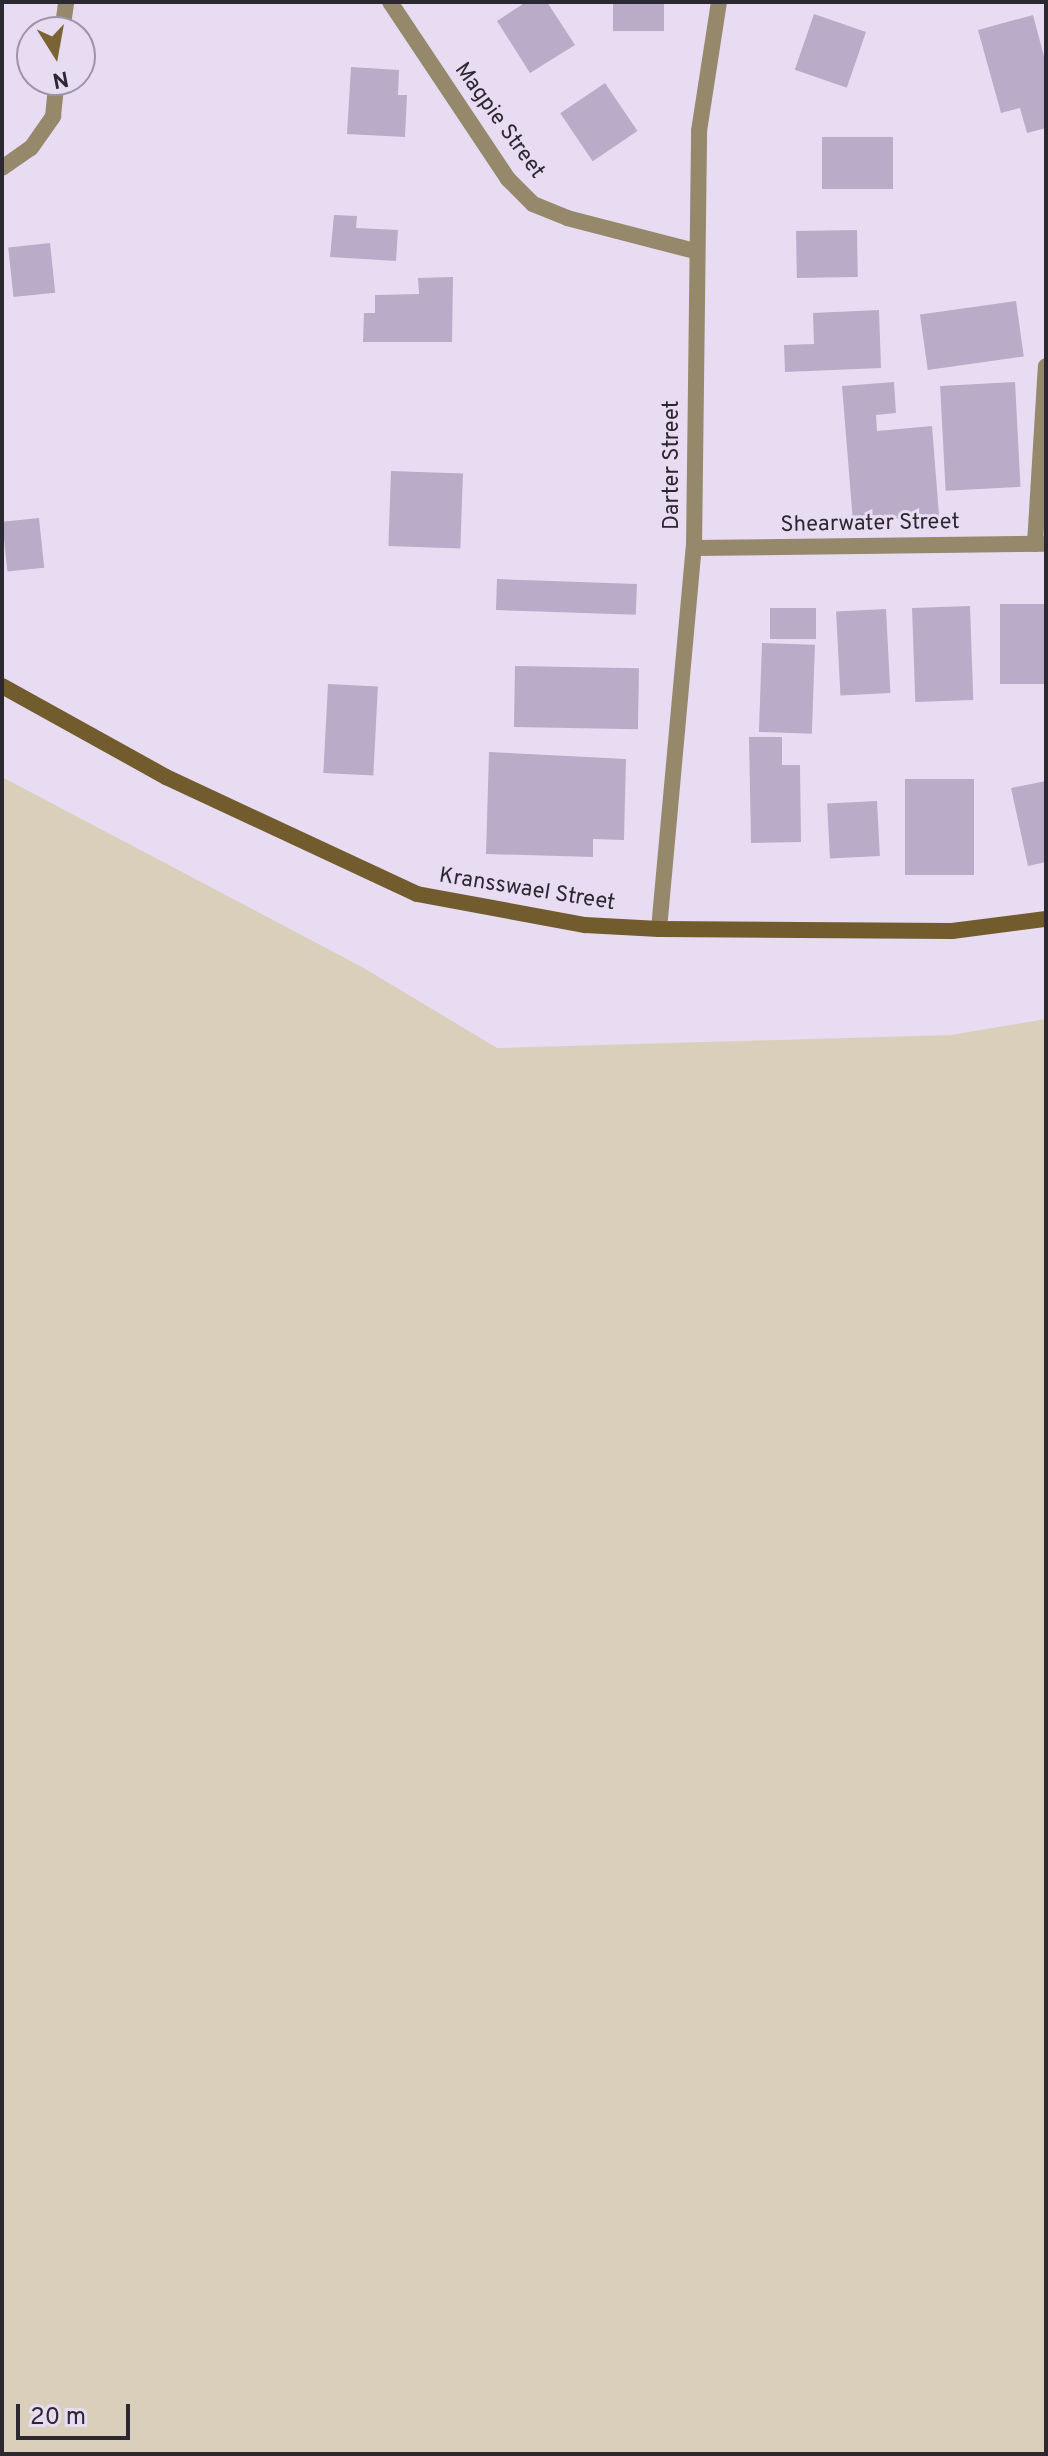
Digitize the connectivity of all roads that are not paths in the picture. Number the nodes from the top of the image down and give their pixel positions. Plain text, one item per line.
1 (390, 2) edge
2 (719, 2) edge
3 (55, 96) edge
4 (2, 168) edge
5 (695, 251) junction
6 (1046, 366) edge
7 (1040, 544) edge
8 (694, 548) junction
9 (2, 686) edge
10 (1046, 919) edge
11 (659, 929) junction

1 - 5 street, Magpie Street
2 - 5 street, Darter Street
3 - 4 street
5 - 8 street, Darter Street
6 - 7 street
7 - 8 street, Shearwater Street
8 - 11 street, Darter Street
9 - 11 street, Kransswael Street
10 - 11 street, Kransswael Street

